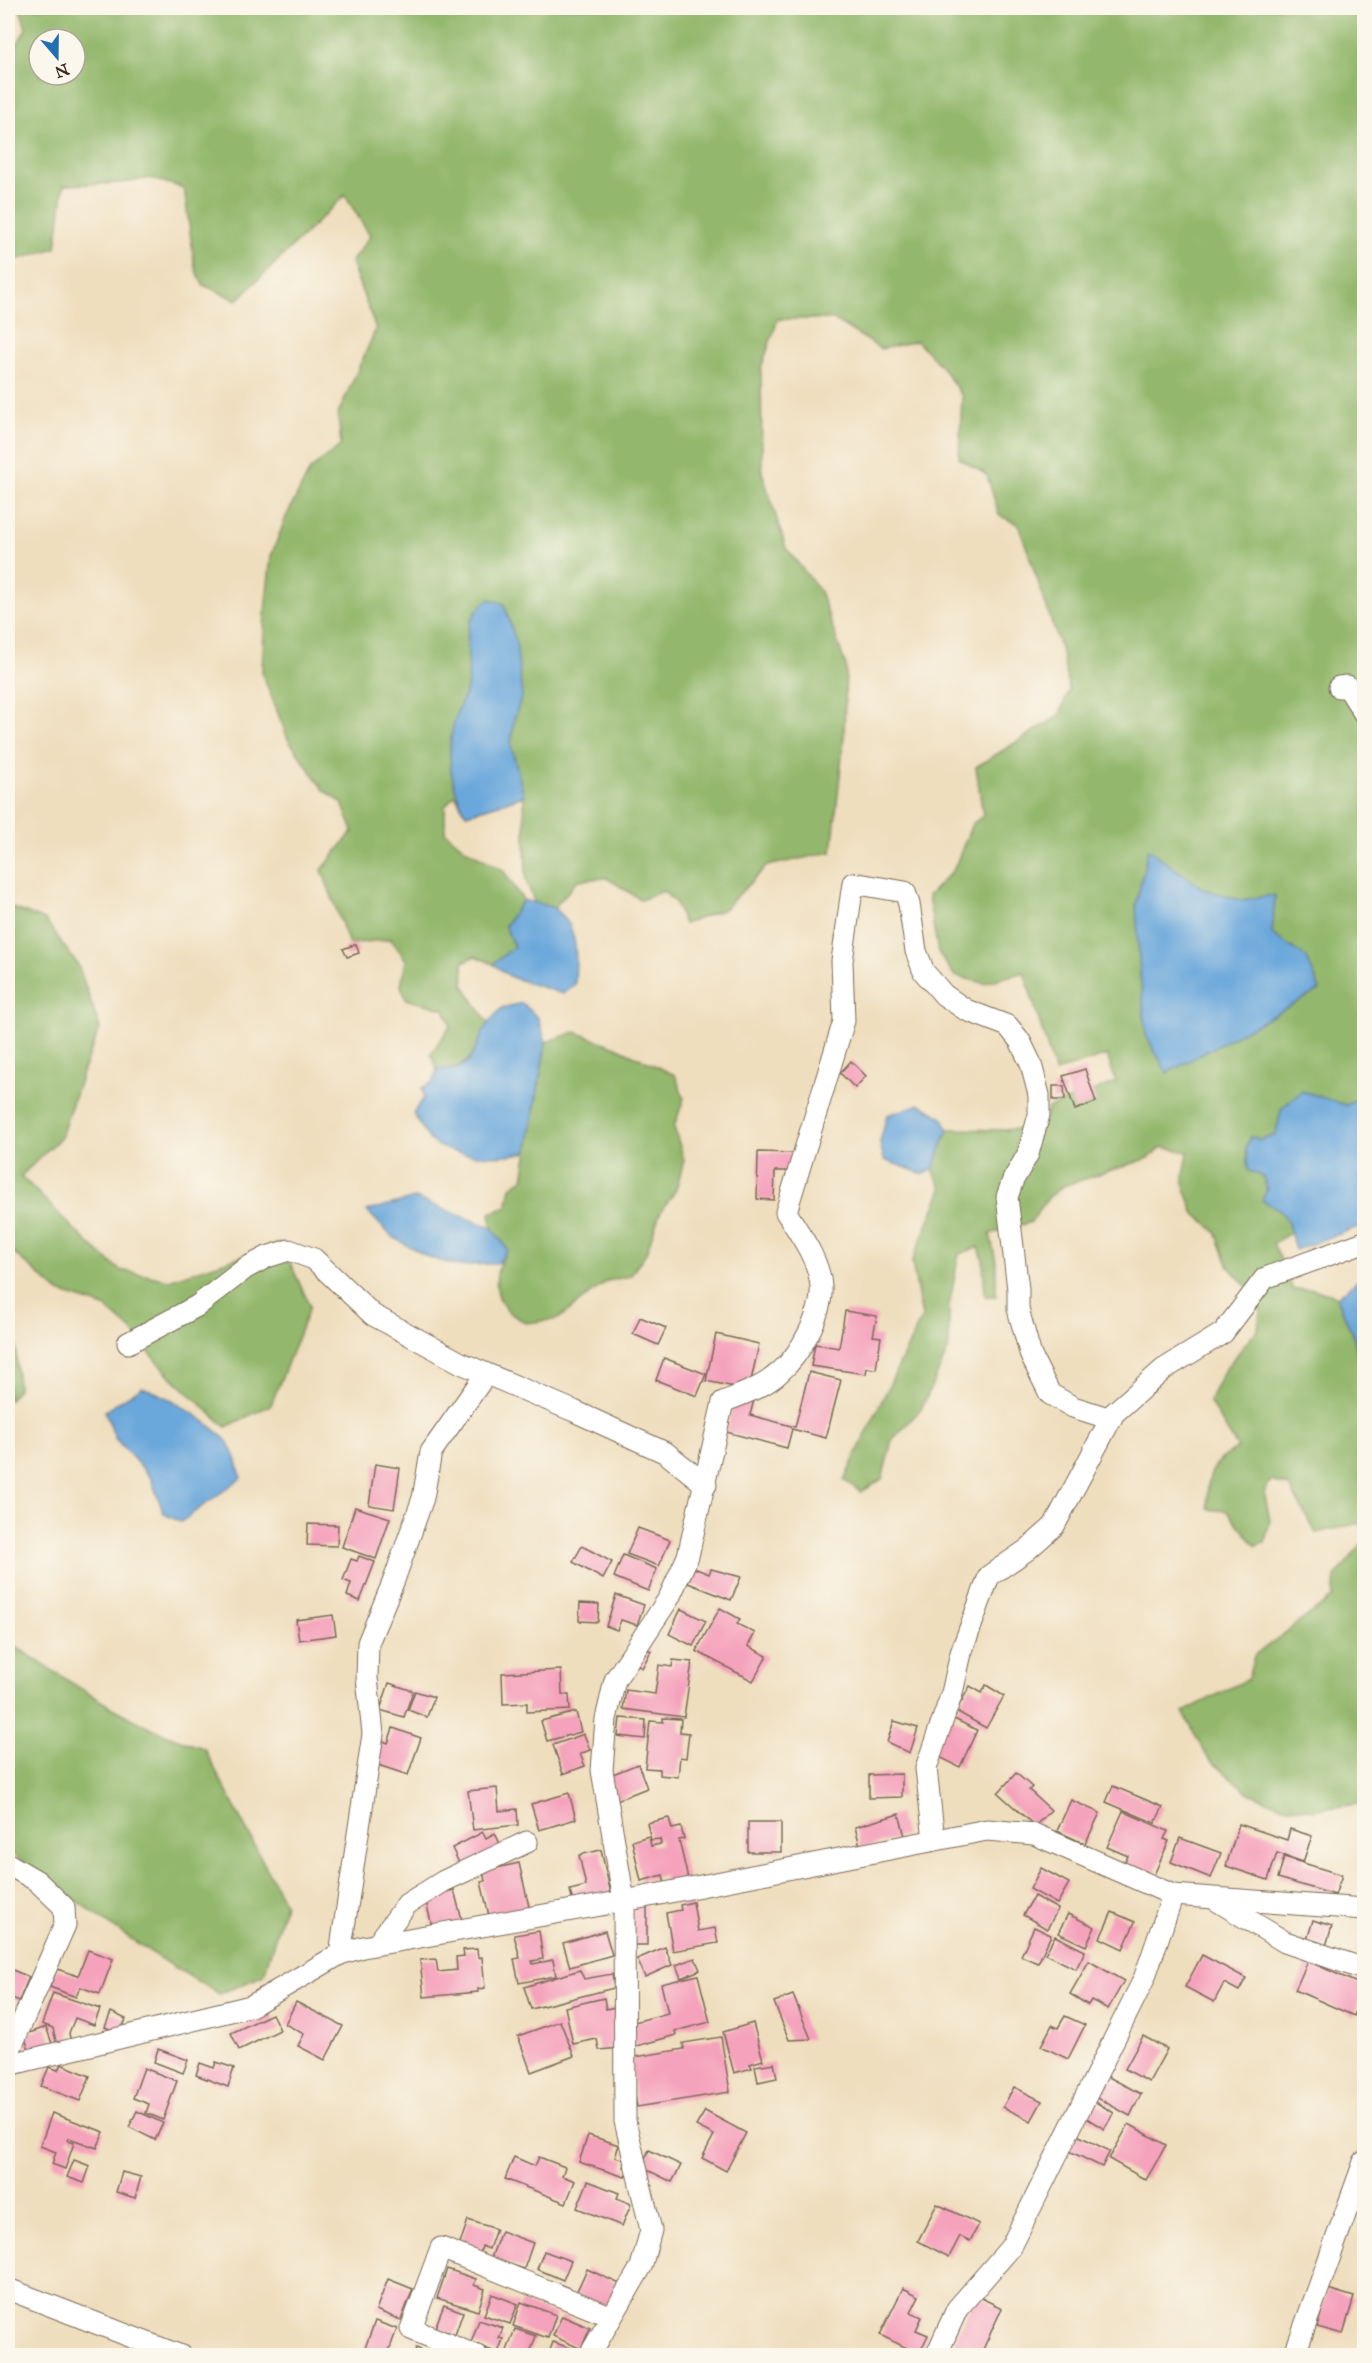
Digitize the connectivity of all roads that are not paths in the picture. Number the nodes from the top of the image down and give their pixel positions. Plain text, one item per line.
1 (1339, 687) dead end
2 (1365, 713) edge
3 (1365, 1242) edge
4 (128, 1343) dead end
5 (486, 1374) junction
6 (1111, 1419) junction
7 (706, 1485) junction
8 (934, 1840) junction
9 (527, 1842) dead end
10 (8, 1864) edge
11 (1173, 1895) junction
12 (1213, 1898) junction
13 (624, 1901) junction
14 (1365, 1908) edge
15 (378, 1943) junction
16 (340, 1954) junction
17 (1365, 1969) edge
18 (8, 2054) edge
19 (8, 2065) edge
20 (1365, 2162) edge
21 (8, 2289) edge
22 (610, 2316) junction
23 (181, 2355) edge
24 (477, 2355) edge
25 (589, 2355) edge
26 (936, 2355) edge
27 (1294, 2355) edge

1 - 2 street
3 - 6 street
4 - 5 street
5 - 7 street
5 - 16 street
6 - 7 street
6 - 8 street
7 - 13 street
8 - 11 street
8 - 13 street
9 - 15 street
10 - 18 street
11 - 12 street
11 - 26 street
12 - 14 street
12 - 17 street
13 - 15 street
13 - 22 street
15 - 16 street
16 - 19 street
20 - 27 street
21 - 23 street
22 - 24 street
22 - 25 street

